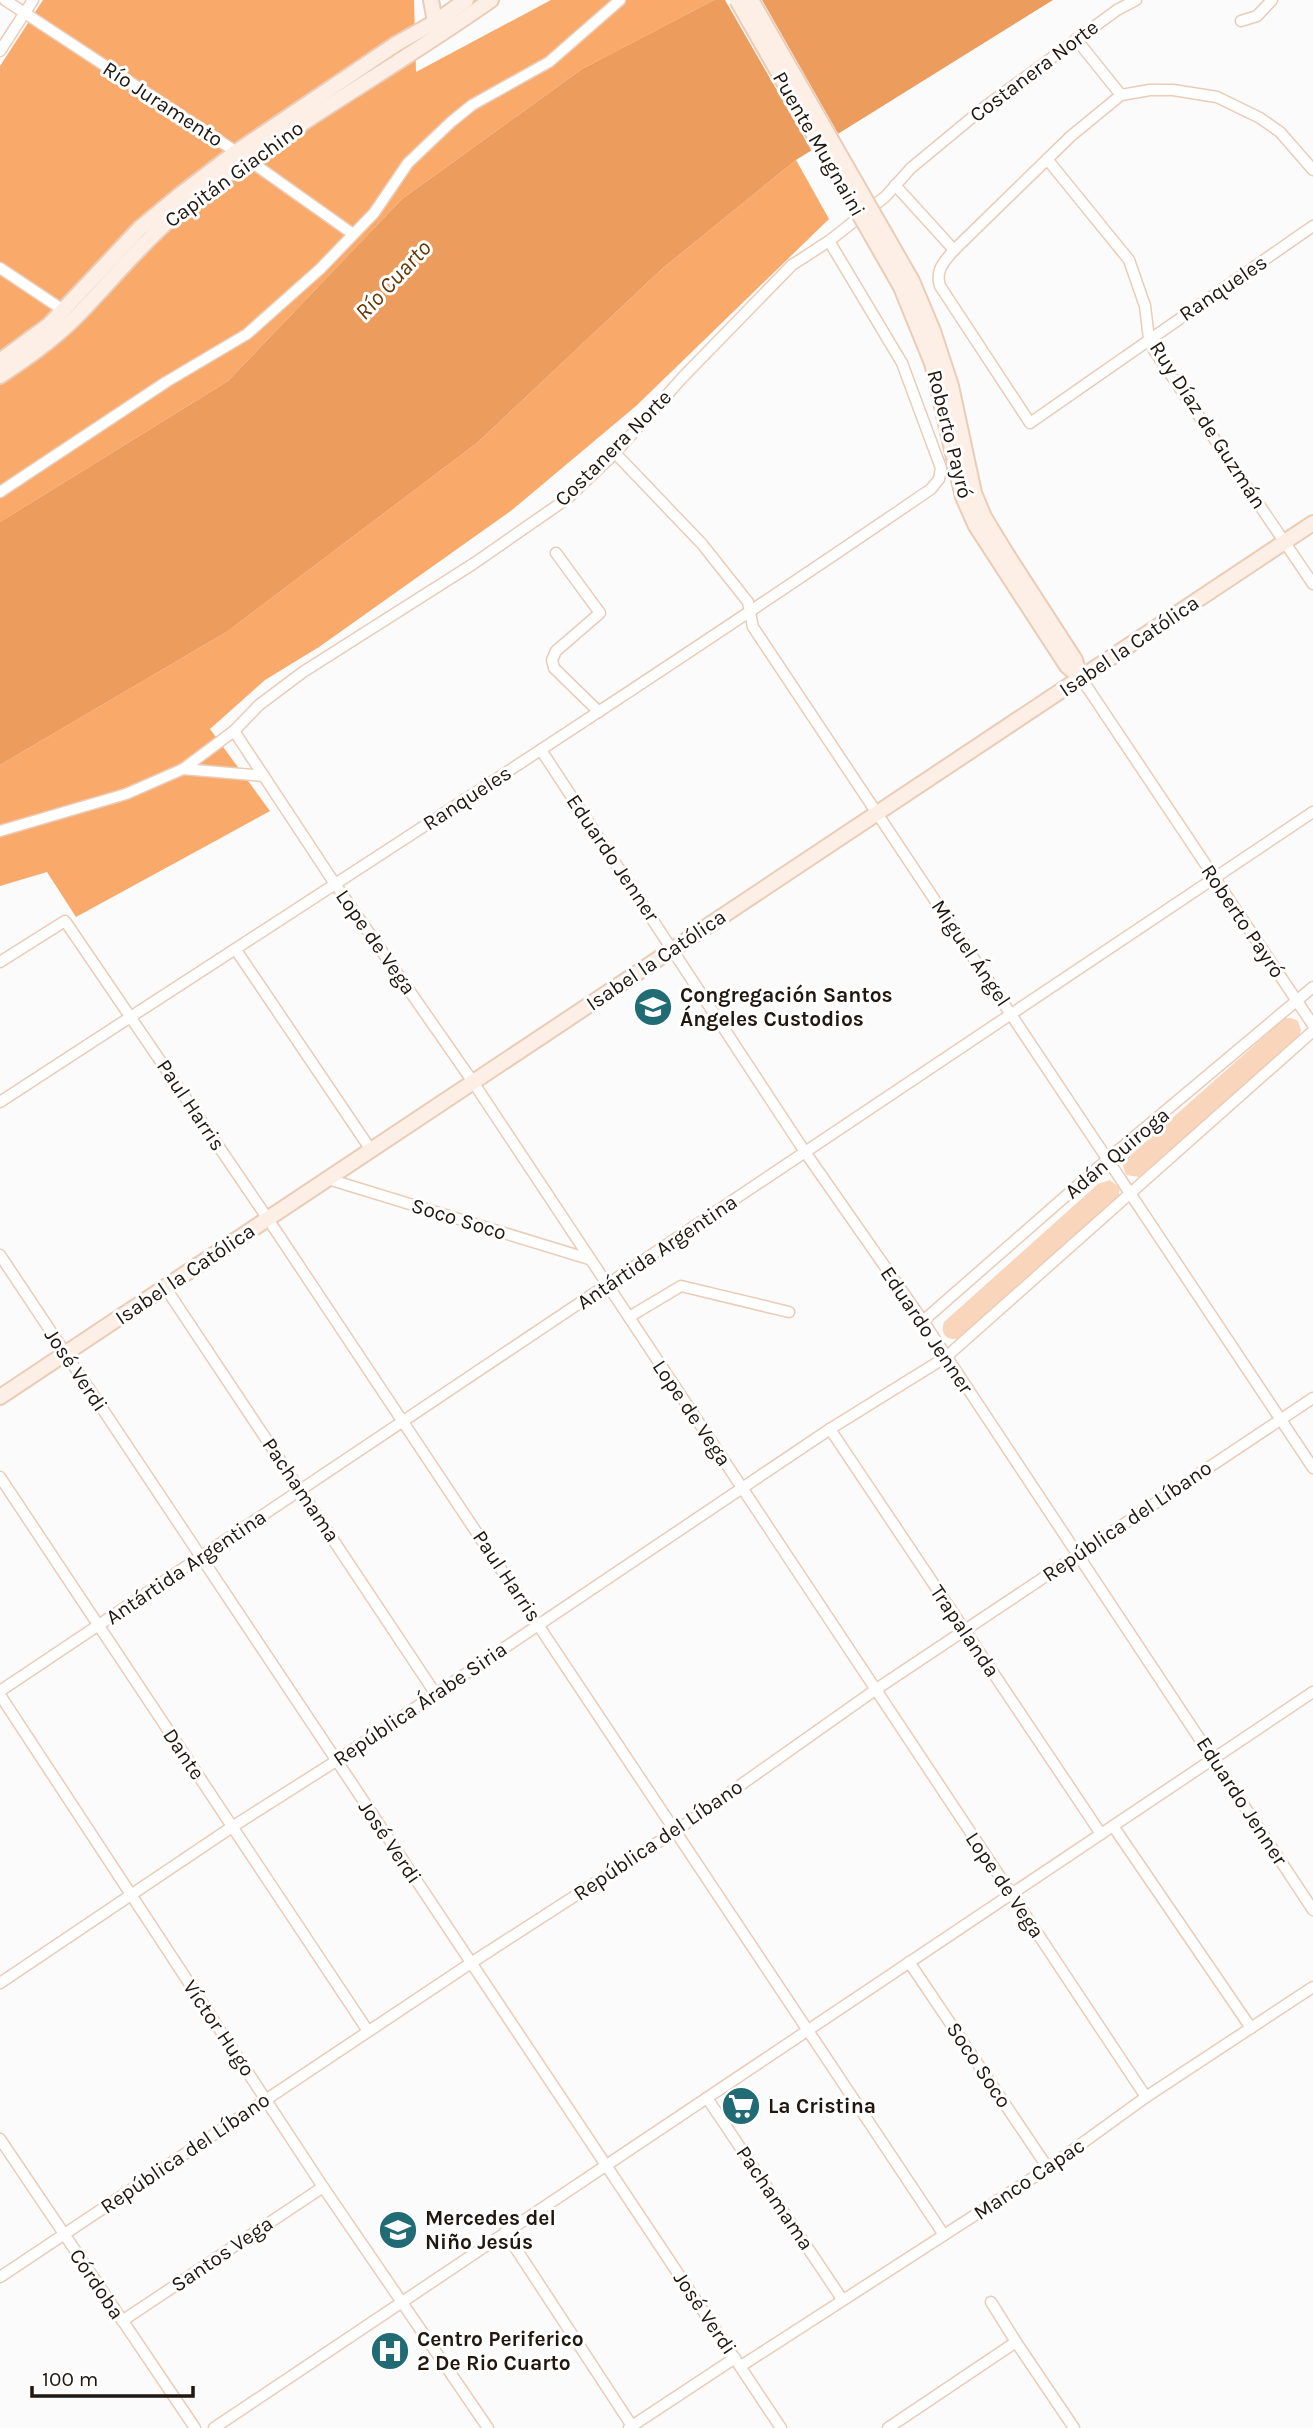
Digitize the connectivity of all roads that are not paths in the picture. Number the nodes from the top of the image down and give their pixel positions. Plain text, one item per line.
1 (5, 0) edge
2 (33, 0) edge
3 (431, 0) edge
4 (466, 0) edge
5 (491, 0) edge
6 (620, 0) edge
7 (737, 0) edge
8 (751, 0) edge
9 (1136, 0) edge
10 (1272, 0) edge
11 (25, 13) junction
12 (443, 17) edge
13 (1241, 21) dead end
14 (1076, 39) junction
15 (0, 51) edge
16 (1121, 95) junction
17 (242, 156) junction
18 (1047, 159) junction
19 (1313, 170) edge
20 (895, 185) junction
21 (1313, 226) edge
22 (353, 234) junction
23 (829, 241) junction
24 (954, 250) junction
25 (0, 268) edge
26 (906, 284) junction
27 (63, 310) junction
28 (1149, 339) junction
29 (0, 362) edge
30 (0, 376) edge
31 (615, 453) junction
32 (0, 492) edge
33 (1313, 523) edge
34 (1285, 542) junction
35 (556, 553) dead end
36 (1313, 584) edge
37 (751, 612) junction
38 (1081, 678) junction
39 (598, 712) junction
40 (234, 731) junction
41 (541, 750) junction
42 (183, 769) junction
43 (264, 776) junction
44 (1313, 812) edge
45 (878, 813) junction
46 (0, 831) edge
47 (1214, 879) junction
48 (335, 884) junction
49 (673, 948) junction
50 (236, 950) junction
51 (0, 962) edge
52 (1313, 988) edge
53 (1298, 1001) junction
54 (1012, 1014) junction
55 (131, 1016) junction
56 (1313, 1025) edge
57 (1313, 1031) edge
58 (472, 1082) junction
59 (0, 1101) edge
60 (371, 1150) junction
61 (806, 1152) junction
62 (1108, 1159) junction
63 (328, 1179) junction
64 (1131, 1193) junction
65 (268, 1219) junction
66 (0, 1255) edge
67 (589, 1259) junction
68 (607, 1285) junction
69 (165, 1287) junction
70 (789, 1312) dead end
71 (628, 1317) junction
72 (923, 1321) junction
73 (65, 1354) junction
74 (946, 1357) junction
75 (0, 1397) edge
76 (1313, 1398) edge
77 (1281, 1419) junction
78 (403, 1421) junction
79 (830, 1429) junction
80 (1313, 1468) edge
81 (0, 1476) edge
82 (742, 1488) junction
83 (301, 1490) junction
84 (1078, 1554) junction
85 (201, 1557) junction
86 (539, 1623) junction
87 (99, 1625) junction
88 (964, 1630) junction
89 (876, 1690) junction
90 (1313, 1692) edge
91 (0, 1693) edge
92 (435, 1693) junction
93 (1214, 1758) junction
94 (336, 1761) junction
95 (1113, 1826) junction
96 (232, 1827) junction
97 (677, 1830) junction
98 (1101, 1834) junction
99 (1011, 1894) junction
100 (131, 1896) junction
101 (1313, 1910) edge
102 (909, 1962) junction
103 (471, 1963) junction
104 (0, 1983) edge
105 (1313, 1987) edge
106 (1251, 2028) junction
107 (809, 2029) junction
108 (368, 2031) junction
109 (1146, 2097) junction
110 (267, 2098) junction
111 (707, 2098) junction
112 (0, 2139) edge
113 (606, 2165) junction
114 (1048, 2168) junction
115 (323, 2187) junction
116 (505, 2232) junction
117 (64, 2235) junction
118 (944, 2235) junction
119 (0, 2277) edge
120 (842, 2299) junction
121 (402, 2302) junction
122 (991, 2302) dead end
123 (122, 2321) junction
124 (1016, 2342) junction
125 (738, 2362) junction
126 (631, 2427) edge
127 (195, 2428) edge
128 (214, 2428) edge
129 (488, 2428) edge
130 (781, 2428) edge
131 (888, 2428) edge
132 (1074, 2428) edge

1 - 11 street, Río Juramento
2 - 11 street
3 - 12 main road
4 - 12 main road, Capitán Giachino
5 - 12 main road, Capitán Giachino
6 - 22 street
7 - 26 main road, Puente Mugnaini, bridge
8 - 26 main road, Puente Mugnaini, bridge
9 - 14 street, Costanera Norte
10 - 13 street
11 - 15 street
11 - 17 street, Río Juramento
12 - 17 main road, Capitán Giachino
14 - 16 street
14 - 20 street, Costanera Norte
16 - 18 street
16 - 19 street
17 - 22 street, Río Juramento
17 - 27 main road, Capitán Giachino
17 - 30 main road, Capitán Giachino
18 - 24 street
18 - 28 street, Ruy Díaz de Guzmán
20 - 23 street, Costanera Norte
20 - 24 street
21 - 28 street, Ranqueles
22 - 32 street
23 - 31 street, Costanera Norte
23 - 37 street, Ranqueles
24 - 28 street, Ranqueles
25 - 27 street
26 - 38 main road, Roberto Payró
27 - 29 main road, Capitán Giachino
28 - 34 street, Ruy Díaz de Guzmán
31 - 37 street, Miguel Ángel
31 - 40 street, Costanera Norte
33 - 34 main road, Isabel la Católica
34 - 36 street, Ruy Díaz de Guzmán
34 - 38 main road, Isabel la Católica
35 - 39 street
37 - 39 street, Ranqueles
37 - 45 street, Miguel Ángel
38 - 45 main road, Isabel la Católica
38 - 47 street, Roberto Payró
39 - 41 street, Ranqueles
40 - 42 street, Costanera Norte
40 - 43 street, Lope de Vega
41 - 48 street, Ranqueles
41 - 49 street, Eduardo Jenner
42 - 43 street
42 - 46 street, Costanera Norte
43 - 48 street, Lope de Vega
44 - 47 street, Antártida Argentina
45 - 49 main road, Isabel la Católica
45 - 54 street, Miguel Ángel
47 - 53 street, Roberto Payró
47 - 54 street, Antártida Argentina
48 - 50 street, Ranqueles
48 - 58 street, Lope de Vega
49 - 58 main road, Isabel la Católica
49 - 61 street, Eduardo Jenner
50 - 55 street, Ranqueles
50 - 60 street
51 - 55 street, Paul Harris
52 - 53 street, Adán Quiroga
53 - 56 street, Roberto Payró
53 - 62 street, Adán Quiroga
54 - 61 street, Antártida Argentina
54 - 62 street, Miguel Ángel
55 - 59 street, Ranqueles
55 - 65 street, Paul Harris
57 - 64 street, Adán Quiroga
58 - 60 main road, Isabel la Católica
58 - 67 street, Lope de Vega
60 - 63 main road, Isabel la Católica
61 - 68 street, Antártida Argentina
61 - 72 street, Eduardo Jenner
62 - 64 street, Miguel Ángel
62 - 72 street, Adán Quiroga
63 - 65 main road, Isabel la Católica
63 - 67 street, Soco Soco
64 - 74 street, Adán Quiroga
64 - 77 street, Miguel Ángel
65 - 69 main road, Isabel la Católica
65 - 78 street, Paul Harris
66 - 73 street, José Verdi
67 - 68 street, Lope de Vega
68 - 71 street, Lope de Vega
68 - 78 street, Antártida Argentina
69 - 73 main road, Isabel la Católica
69 - 83 street, Pachamama
70 - 71 street
71 - 82 street, Lope de Vega
72 - 74 street, Eduardo Jenner
73 - 75 main road, Isabel la Católica
73 - 85 street, José Verdi
74 - 79 street, República Árabe Siria
74 - 84 street, Eduardo Jenner
76 - 77 street, República del Líbano
77 - 80 street, Miguel Ángel
77 - 84 street, República del Líbano
78 - 83 street, Antártida Argentina
78 - 86 street, Paul Harris
79 - 82 street, República Árabe Siria
79 - 88 street, Trapalanda
81 - 87 street, Dante
82 - 86 street, República Árabe Siria
82 - 89 street, Lope de Vega
83 - 85 street, Antártida Argentina
83 - 92 street, Pachamama
84 - 88 street, República del Líbano
84 - 93 street, Eduardo Jenner
85 - 87 street, Antártida Argentina
85 - 94 street, José Verdi
86 - 92 street, República Árabe Siria
86 - 97 street, Paul Harris
87 - 91 street, Antártida Argentina
87 - 96 street, Dante
88 - 89 street, República del Líbano
88 - 98 street, Trapalanda
89 - 97 street, República del Líbano
89 - 99 street, Lope de Vega
90 - 93 street
91 - 100 street, Víctor Hugo
92 - 94 street, República Árabe Siria
93 - 95 street
93 - 101 street, Eduardo Jenner
94 - 96 street, República Árabe Siria
94 - 103 street, José Verdi
95 - 98 street
95 - 106 street
96 - 100 street, República Árabe Siria
96 - 108 street, Dante
97 - 103 street, República del Líbano
97 - 107 street, Paul Harris
98 - 99 street
99 - 102 street
99 - 109 street, Lope de Vega
100 - 104 street, República Árabe Siria
100 - 110 street, Víctor Hugo
102 - 107 street
102 - 114 street, Soco Soco
103 - 108 street, República del Líbano
103 - 113 street, José Verdi
105 - 106 street, Manco Capac
106 - 109 street, Manco Capac
107 - 111 street
107 - 118 street, Paul Harris
108 - 110 street, República del Líbano
109 - 114 street, Manco Capac
110 - 115 street, Víctor Hugo
110 - 117 street, República del Líbano
111 - 113 street
111 - 120 street, Pachamama
112 - 117 street, Córdoba
113 - 116 street
113 - 125 street, José Verdi
114 - 118 street, Manco Capac
115 - 121 street, Víctor Hugo
115 - 123 street, Santos Vega
116 - 121 street
116 - 126 street
117 - 119 street, República del Líbano
117 - 123 street, Córdoba
118 - 120 street, Manco Capac
120 - 125 street, Manco Capac
121 - 128 street
121 - 129 street, Víctor Hugo
122 - 124 street
123 - 127 street, Córdoba
124 - 131 street
124 - 132 street
125 - 126 street, Manco Capac
125 - 130 street, José Verdi

